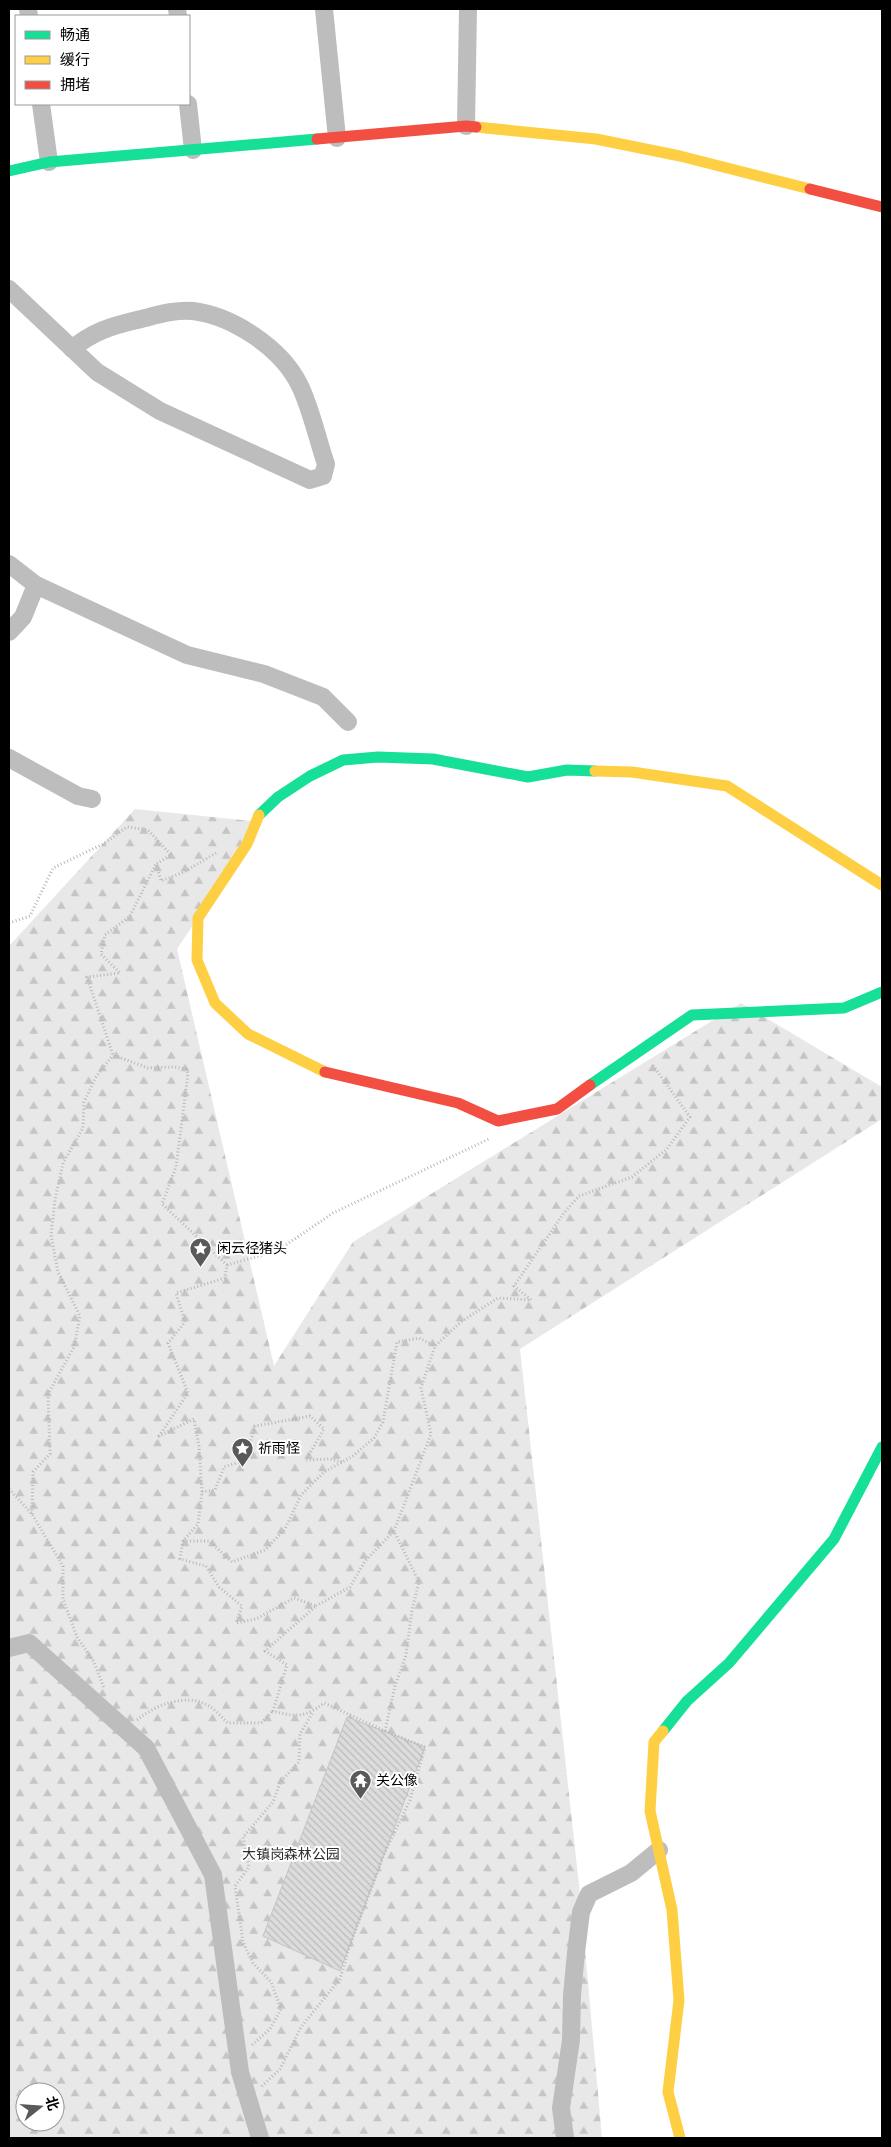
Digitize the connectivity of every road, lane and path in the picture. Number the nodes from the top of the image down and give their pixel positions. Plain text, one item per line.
1 (324, 9) edge
2 (468, 9) edge
3 (41, 105) edge
4 (188, 105) edge
5 (466, 126) junction
6 (338, 138) junction
7 (192, 150) junction
8 (48, 162) junction
9 (9, 172) edge
10 (882, 207) edge
11 (9, 289) edge
12 (72, 349) junction
13 (9, 564) edge
14 (36, 585) junction
15 (9, 632) edge
16 (348, 722) dead end
17 (9, 758) edge
18 (92, 799) dead end
19 (221, 850) dead end
20 (156, 864) junction
21 (882, 885) edge
22 (9, 922) edge
23 (882, 992) edge
24 (113, 1055) junction
25 (659, 1071) dead end
26 (496, 1136) dead end
27 (227, 1265) junction
28 (435, 1346) junction
29 (882, 1447) edge
30 (342, 1462) junction
31 (9, 1489) edge
32 (202, 1492) junction
33 (32, 1514) junction
34 (394, 1531) junction
35 (183, 1541) junction
36 (316, 1606) junction
37 (9, 1648) edge
38 (107, 1696) dead end
39 (273, 1711) junction
40 (314, 1711) junction
41 (126, 1730) junction
42 (385, 1731) junction
43 (659, 1850) junction
44 (238, 2057) junction
45 (249, 2102) junction
46 (260, 2138) edge
47 (565, 2138) edge
48 (680, 2138) edge

1 - 6 street
2 - 5 street
3 - 8 street
4 - 7 street
5 - 6 street
5 - 10 street
6 - 7 street
7 - 8 street
8 - 9 street
11 - 12 street
12 - 12 street
13 - 14 street
14 - 15 street
14 - 16 street
17 - 18 street
19 - 20 path
20 - 22 path
20 - 24 path
21 - 23 street
24 - 27 path
24 - 33 path
25 - 28 path
26 - 27 path
27 - 32 path
28 - 30 path
28 - 34 path
29 - 43 street
30 - 32 path
30 - 35 path
31 - 33 path
32 - 35 path
33 - 38 path
34 - 36 path
34 - 42 path
35 - 36 path
36 - 39 path
37 - 41 street
39 - 40 path
39 - 41 path
40 - 42 path
40 - 44 path
41 - 44 street
42 - 45 path
43 - 47 street
43 - 48 street
44 - 45 street
45 - 46 street

